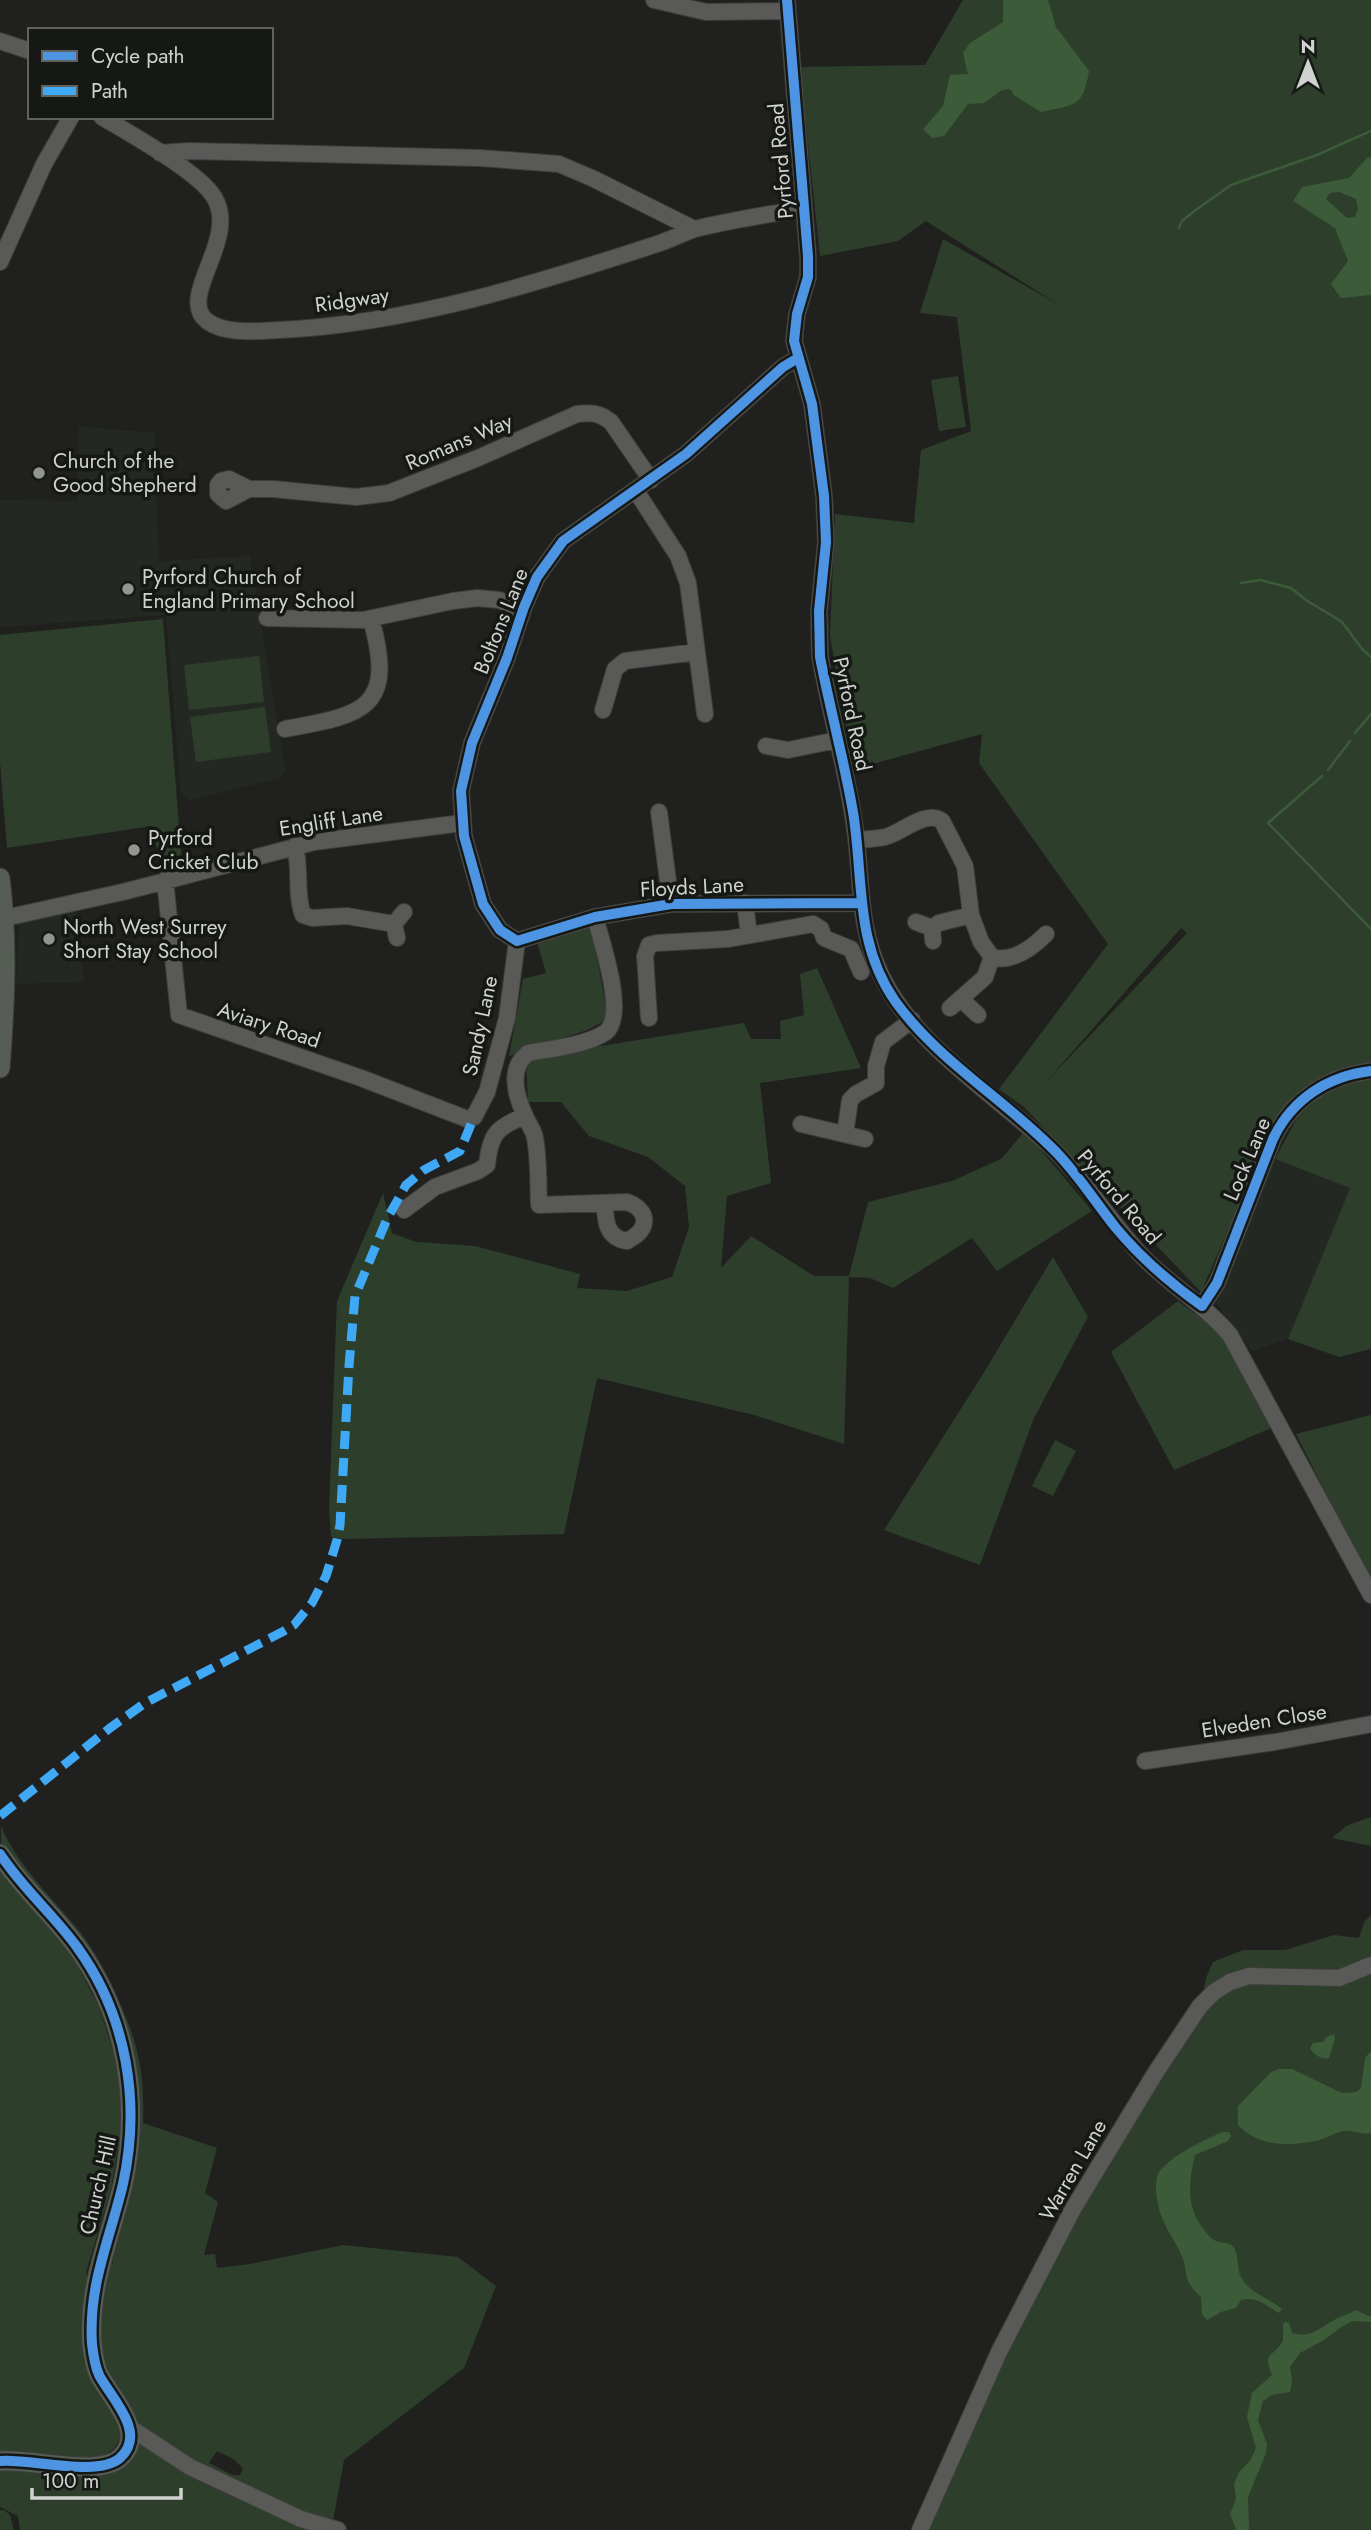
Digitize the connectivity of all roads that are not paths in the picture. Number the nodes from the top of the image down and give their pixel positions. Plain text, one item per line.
1 (654, 0) edge
2 (787, 6) edge
3 (0, 41) edge
4 (28, 50) edge
5 (70, 119) edge
6 (105, 119) edge
7 (160, 153) junction
8 (804, 208) junction
9 (694, 229) junction
10 (0, 262) edge
11 (798, 358) junction
12 (651, 480) junction
13 (249, 489) dead end
14 (636, 491) junction
15 (523, 608) junction
16 (275, 615) dead end
17 (371, 619) junction
18 (696, 652) junction
19 (603, 709) dead end
20 (705, 714) dead end
21 (292, 724) dead end
22 (837, 740) junction
23 (766, 746) dead end
24 (659, 812) dead end
25 (462, 823) junction
26 (857, 840) junction
27 (295, 846) junction
28 (0, 878) edge
29 (165, 880) junction
30 (745, 903) junction
31 (860, 903) junction
32 (671, 904) junction
33 (971, 915) junction
34 (595, 917) junction
35 (5, 918) junction
36 (916, 922) dead end
37 (398, 925) dead end
38 (749, 935) junction
39 (523, 939) junction
40 (1043, 941) dead end
41 (992, 957) junction
42 (861, 972) dead end
43 (978, 1015) dead end
44 (649, 1018) dead end
45 (912, 1020) junction
46 (0, 1068) edge
47 (1371, 1071) edge
48 (524, 1116) junction
49 (474, 1117) joint
50 (801, 1124) dead end
51 (845, 1134) junction
52 (865, 1139) dead end
53 (605, 1204) dead end
54 (404, 1210) dead end
55 (1202, 1306) junction
56 (1371, 1595) edge
57 (1371, 1724) edge
58 (1145, 1761) dead end
59 (0, 1854) edge
60 (1371, 1965) edge
61 (129, 2427) junction
62 (0, 2461) edge
63 (338, 2530) edge
64 (920, 2530) edge

1 - 2 street
2 - 8 street, Pyrford Road
3 - 4 street
5 - 10 street
6 - 7 street, Ridgway
7 - 9 street
7 - 9 street, Ridgway
8 - 9 street, Ridgway
8 - 11 street, Pyrford Road
11 - 12 street, Boltons Lane
11 - 22 street, Pyrford Road
12 - 13 street, Romans Way
12 - 14 street, Boltons Lane
14 - 15 street, Boltons Lane
14 - 18 street
15 - 17 street
15 - 25 street, Boltons Lane
16 - 17 street
17 - 21 street
18 - 19 street
18 - 20 street
22 - 23 street
22 - 26 street, Pyrford Road
24 - 32 street
25 - 27 street, Engliff Lane
25 - 39 street, Boltons Lane
26 - 31 street, Pyrford Road
26 - 33 street
27 - 29 street, Engliff Lane
27 - 37 street
28 - 35 main road
29 - 35 street, Engliff Lane
29 - 49 street, Aviary Road
30 - 31 street, Floyds Lane
30 - 32 street, Floyds Lane
30 - 38 street
31 - 45 street, Pyrford Road
32 - 34 street, Floyds Lane
33 - 36 street
33 - 41 street
34 - 39 street, Floyds Lane
34 - 48 street
35 - 46 main road
38 - 42 street
38 - 44 street
39 - 49 street, Sandy Lane
40 - 41 street
41 - 43 street
45 - 51 street
45 - 55 street, Pyrford Road
47 - 55 street, Lock Lane
48 - 53 street
48 - 54 street
50 - 51 street
51 - 52 street
55 - 56 street, Pyrford Road
57 - 58 street, Elveden Close
59 - 61 main road, Church Hill
60 - 64 street, Warren Lane
61 - 62 main road
61 - 63 street

